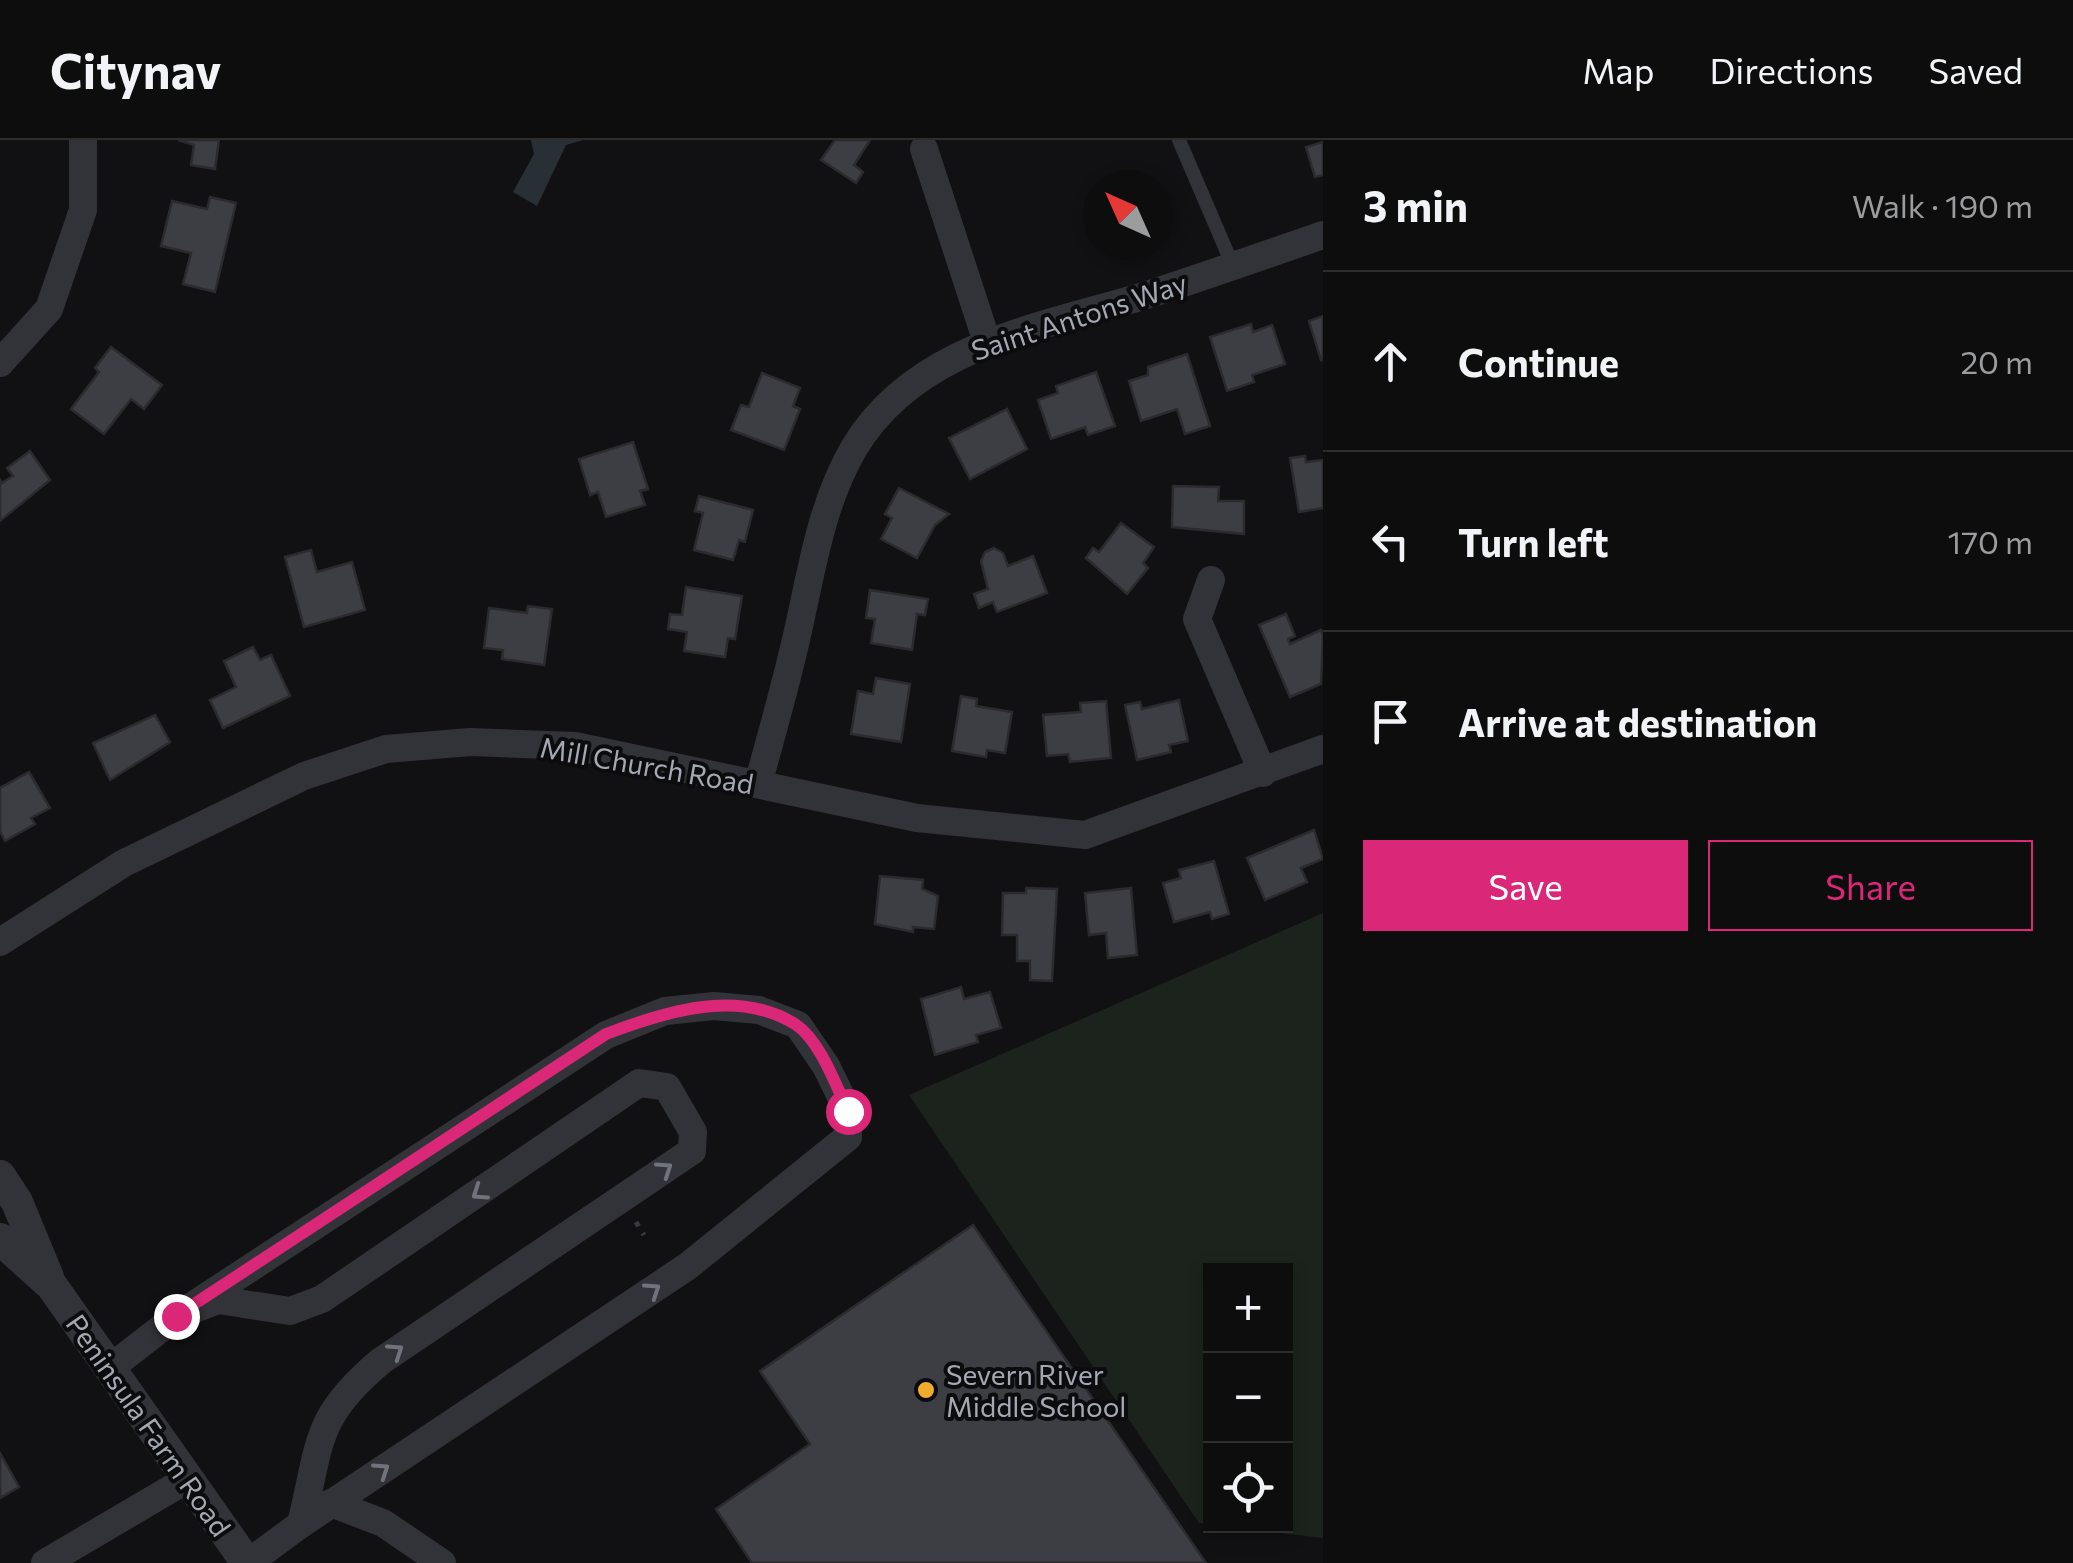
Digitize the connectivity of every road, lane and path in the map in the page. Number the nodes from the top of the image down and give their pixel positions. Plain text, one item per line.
1 (83, 140) edge
2 (1179, 140) edge
3 (924, 149) dead end
4 (1323, 235) edge
5 (1233, 266) junction
6 (987, 342) junction
7 (0, 363) edge
8 (1211, 580) dead end
9 (1323, 749) edge
10 (1263, 774) junction
11 (758, 784) junction
12 (0, 942) edge
13 (0, 1176) edge
14 (631, 1216) dead end
15 (644, 1236) dead end
16 (0, 1239) edge
17 (52, 1286) junction
18 (176, 1316) junction
19 (110, 1368) junction
20 (186, 1480) junction
21 (331, 1503) junction
22 (301, 1524) junction
23 (45, 1563) edge
24 (248, 1563) edge
25 (442, 1563) edge

1 - 7 street
2 - 5 lane
3 - 6 street
4 - 5 street, Saint Antons Way
5 - 6 street, Saint Antons Way
6 - 11 street, Saint Antons Way
8 - 10 street
9 - 10 street, Mill Church Road
10 - 11 street, Mill Church Road
11 - 12 street, Mill Church Road
13 - 17 street
14 - 15 path
16 - 17 street
17 - 19 street, Peninsula Farm Road
18 - 19 street
21 -> 18 street
22 -> 18 street
19 - 20 street, Peninsula Farm Road
20 - 23 street
20 - 24 street, Peninsula Farm Road
21 - 22 street
21 - 25 street
22 - 24 street

